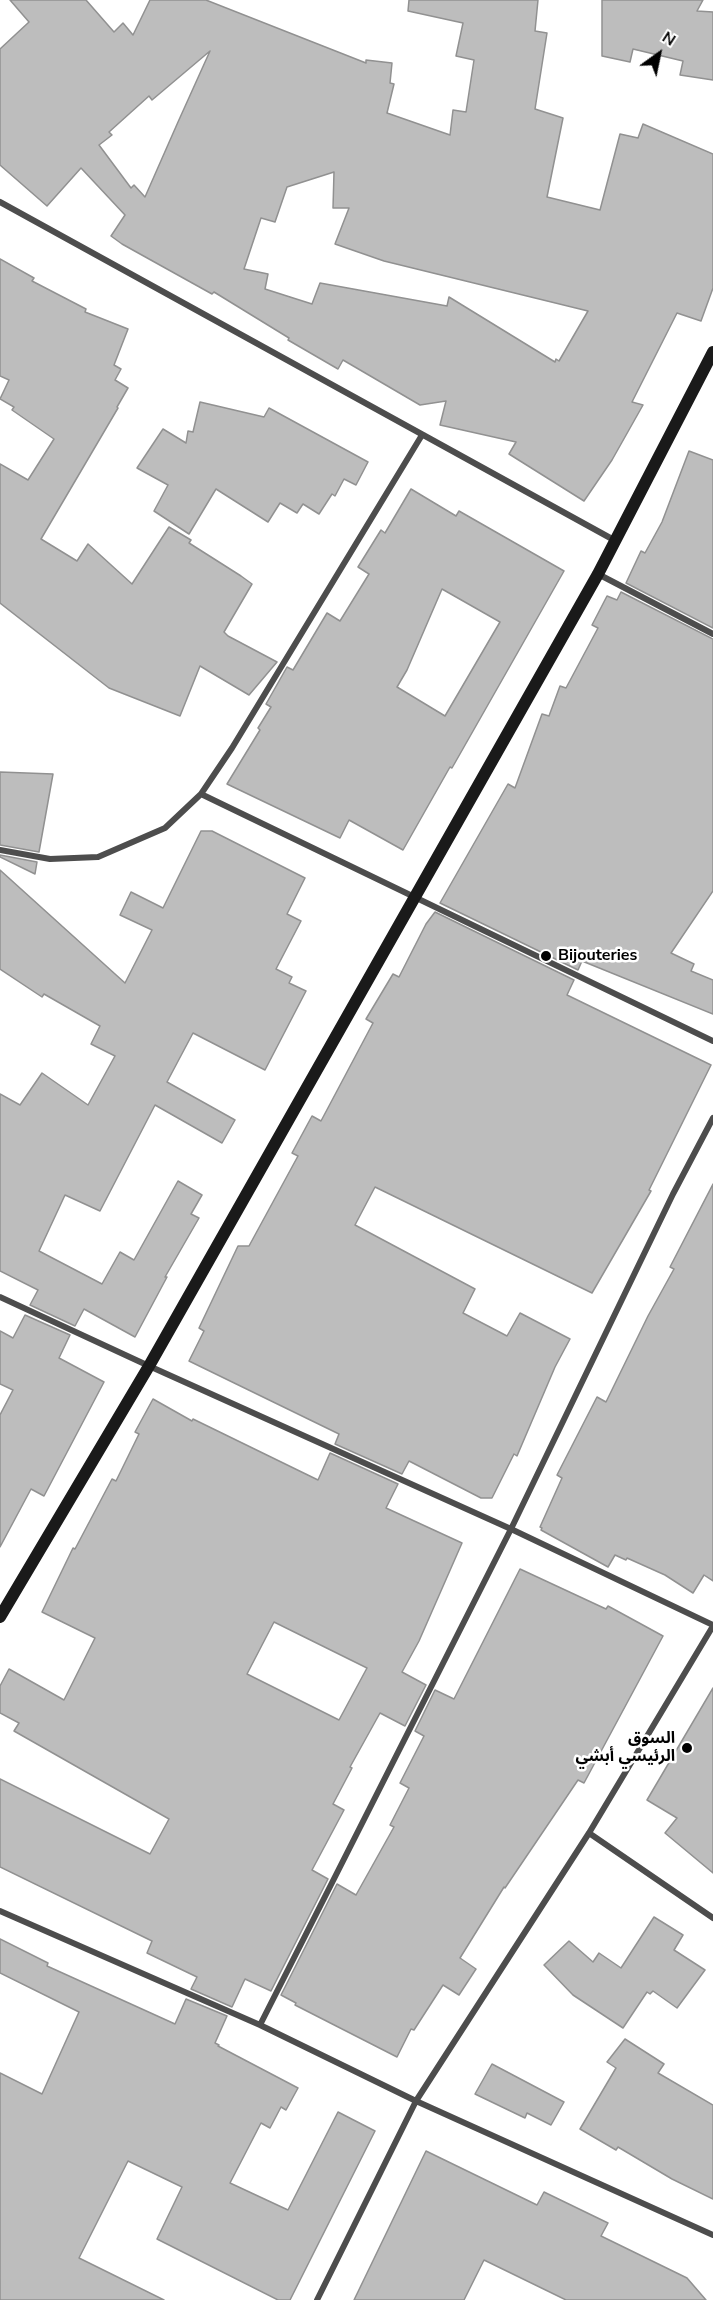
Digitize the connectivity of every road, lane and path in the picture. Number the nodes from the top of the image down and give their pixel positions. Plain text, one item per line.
1 (0, 202) edge
2 (713, 352) edge
3 (422, 435) junction
4 (614, 540) junction
5 (598, 574) junction
6 (713, 634) edge
7 (201, 794) junction
8 (0, 850) edge
9 (415, 897) junction
10 (713, 1041) edge
11 (713, 1118) edge
12 (0, 1297) edge
13 (149, 1366) junction
14 (511, 1529) junction
15 (0, 1617) edge
16 (713, 1625) edge
17 (589, 1833) junction
18 (0, 1911) edge
19 (713, 1918) edge
20 (261, 2025) junction
21 (416, 2100) junction
22 (713, 2235) edge
23 (317, 2300) edge

1 - 3 street
2 - 4 street
3 - 4 street
3 - 7 street
4 - 5 street
5 - 6 street
5 - 9 street
7 - 8 street
7 - 9 street
9 - 10 street
9 - 13 street
11 - 14 street
12 - 13 street
13 - 14 street
13 - 15 street
14 - 16 street
14 - 20 street
16 - 17 street
17 - 19 street
17 - 21 street
18 - 20 street
20 - 21 street
21 - 22 street
21 - 23 street

